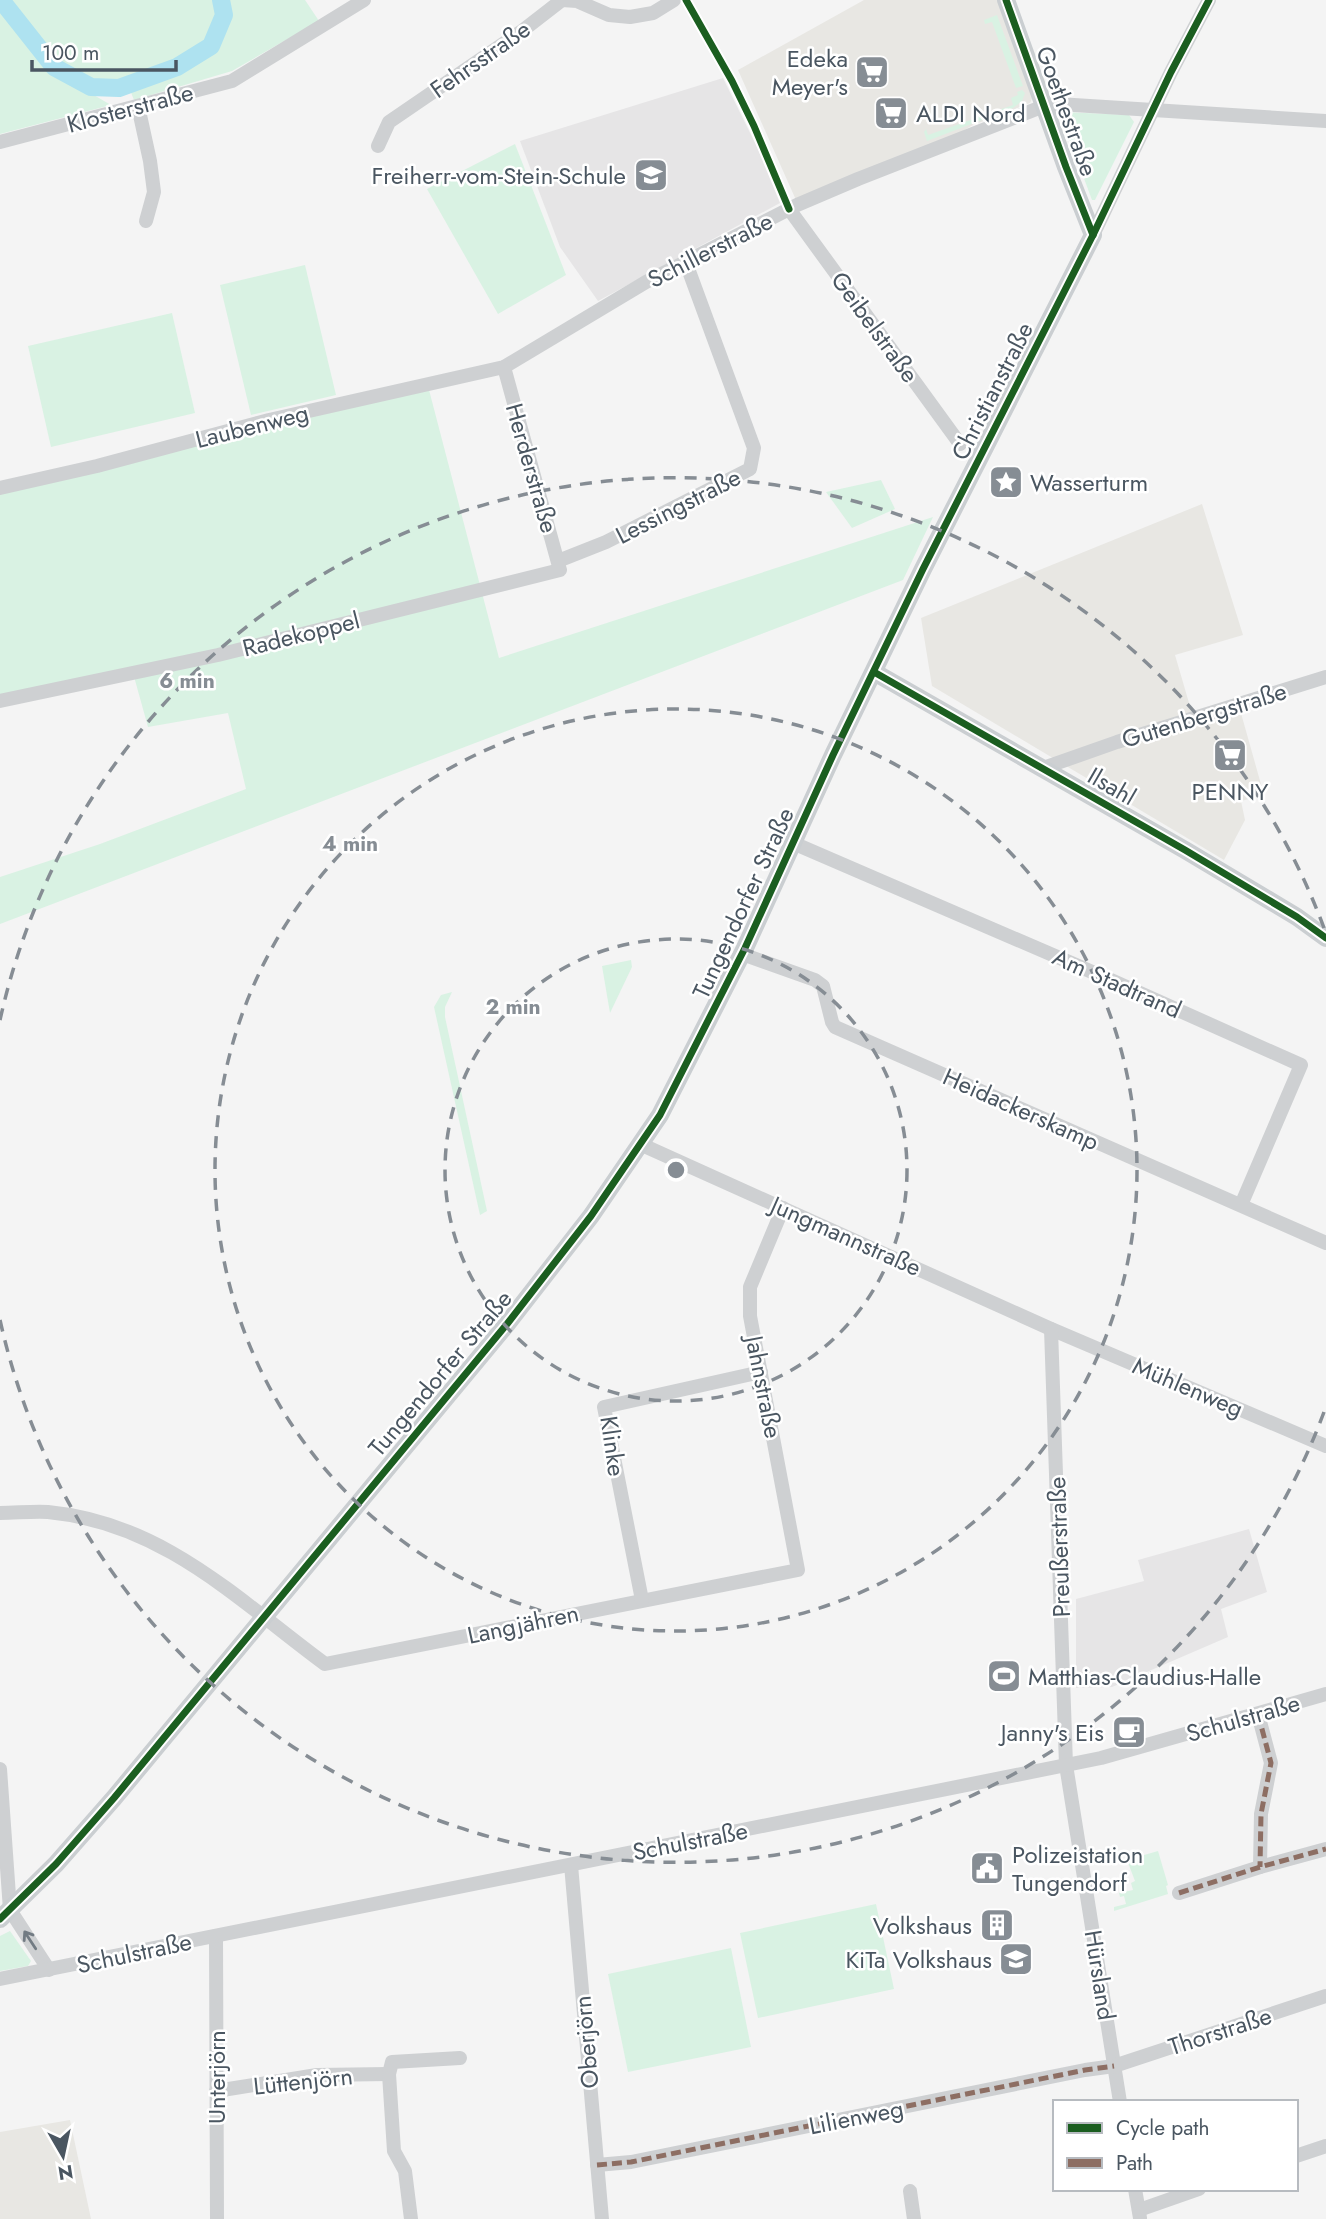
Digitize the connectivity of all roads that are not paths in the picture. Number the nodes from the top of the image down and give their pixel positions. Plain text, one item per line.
1 (364, 0) edge
2 (674, 0) edge
3 (1006, 0) edge
4 (1209, 0) edge
5 (138, 106) junction
6 (1044, 106) junction
7 (1153, 111) junction
8 (1326, 121) edge
9 (0, 142) edge
10 (378, 146) dead end
11 (789, 209) junction
12 (146, 221) dead end
13 (1093, 235) junction
14 (686, 263) junction
15 (504, 367) junction
16 (960, 444) dead end
17 (0, 488) edge
18 (559, 565) junction
19 (874, 672) junction
20 (1326, 677) edge
21 (0, 701) edge
22 (1043, 768) junction
23 (812, 801) joint
24 (793, 843) junction
25 (1326, 938) edge
26 (742, 954) junction
27 (640, 1143) junction
28 (1241, 1205) junction
29 (783, 1208) junction
30 (1326, 1243) edge
31 (1051, 1329) junction
32 (761, 1372) junction
33 (1326, 1446) edge
34 (0, 1513) edge
35 (798, 1570) joint
36 (642, 1600) junction
37 (263, 1618) junction
38 (1326, 1694) edge
39 (1258, 1714) junction
40 (1066, 1765) junction
41 (0, 1769) edge
42 (1326, 1849) edge
43 (571, 1865) junction
44 (1260, 1867) junction
45 (1179, 1893) dead end
46 (5, 1914) edge
47 (216, 1936) junction
48 (49, 1970) junction
49 (0, 1979) edge
50 (1326, 1996) edge
51 (460, 2058) dead end
52 (1114, 2066) junction
53 (389, 2074) junction
54 (216, 2091) junction
55 (1120, 2100) edge
56 (1326, 2146) edge
57 (1298, 2155) edge
58 (597, 2165) junction
59 (909, 2191) dead end
60 (1135, 2191) edge
61 (1194, 2191) edge
62 (1139, 2214) edge
63 (217, 2219) edge
64 (411, 2219) edge
65 (602, 2219) edge
66 (914, 2219) edge

1 - 5 street, Klosterstraße
2 - 10 street, Fehrsstraße
3 - 6 main road, Goethestraße
4 - 7 street, Christianstraße
5 - 9 street, Klosterstraße
5 - 12 street
6 - 7 street
6 - 11 street, Schillerstraße
6 - 13 main road, Goethestraße
7 - 8 street
7 - 13 street, Christianstraße
11 - 14 street, Schillerstraße
11 - 16 street, Geibelstraße
13 - 19 main road, Christianstraße
14 - 15 street, Schillerstraße
14 - 18 street, Lessingstraße
15 - 17 street, Laubenweg
15 - 18 street, Herderstraße
18 - 21 street, Radekoppel
19 - 22 main road, Ilsahl
19 - 23 main road, Christianstraße
20 - 22 street, Gutenbergstraße
22 - 25 main road, Ilsahl
23 - 24 main road, Tungendorfer Straße
24 - 26 main road, Tungendorfer Straße
24 - 28 street, Am Stadtrand
26 - 27 main road, Tungendorfer Straße
26 - 28 street, Heidackerskamp
27 - 29 street, Jungmannstraße
27 - 37 main road, Tungendorfer Straße
28 - 30 street, Heidackerskamp
29 - 31 street, Jungmannstraße
29 - 32 street, Jahnstraße
31 - 33 street, Mühlenweg
31 - 40 street, Preußerstraße
32 - 35 street, Jahnstraße
32 - 36 street, Klinke
34 - 37 street, Langjähren
35 - 36 street, Langjähren
36 - 37 street, Langjähren
37 - 46 main road, Tungendorfer Straße
38 - 39 street, Schulstraße
39 - 40 street, Schulstraße
39 - 44 street
40 - 43 street, Schulstraße
40 - 52 street, Hürsland
41 - 46 street
42 - 44 street
43 - 47 street, Schulstraße
43 - 58 street, Oberjörn
44 - 45 street
48 -> 46 street
47 - 48 street, Schulstraße
47 - 54 street, Unterjörn
48 - 49 street, Schulstraße
50 - 52 street, Thorstraße
51 - 53 street, Lüttenjörn
52 - 55 street, Hürsland
52 - 58 street, Lilienweg
53 - 54 street, Lüttenjörn
53 - 64 street, Lüttenjörn
54 - 63 street, Unterjörn
56 - 57 street
58 - 65 street, Oberjörn
59 - 66 street
60 - 62 street
61 - 62 street

